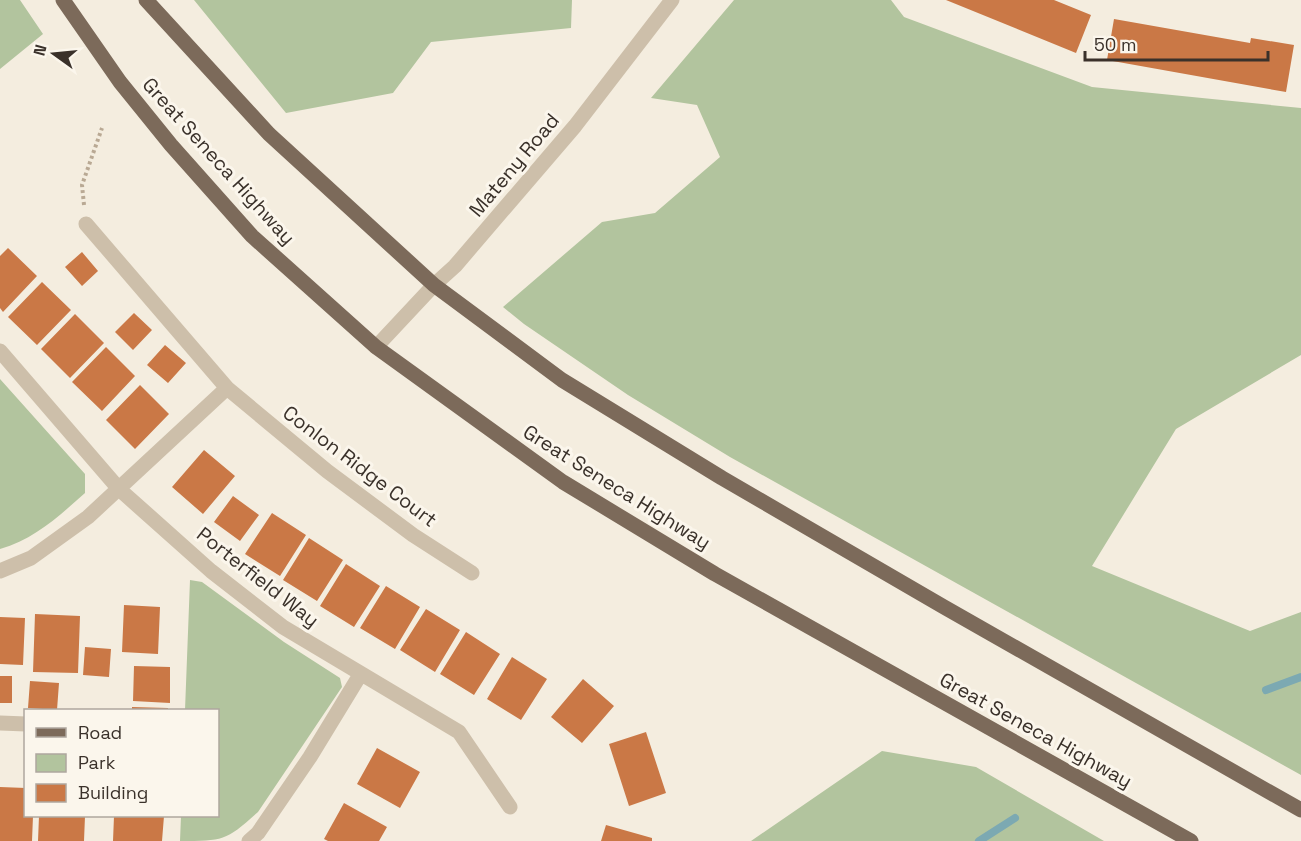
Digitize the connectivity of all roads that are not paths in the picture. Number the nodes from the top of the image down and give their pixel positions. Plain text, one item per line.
1 (63, 0) edge
2 (146, 0) edge
3 (672, 0) edge
4 (86, 224) road end
5 (434, 285) junction
6 (376, 347) junction
7 (0, 351) edge
8 (227, 388) junction
9 (119, 489) junction
10 (0, 571) edge
11 (472, 573) dead end
12 (360, 675) junction
13 (0, 723) edge
14 (24, 724) edge
15 (510, 807) dead end
16 (1301, 810) edge
17 (249, 841) edge
18 (1191, 841) edge

1 - 6 main road, Great Seneca Highway
2 - 5 main road
3 - 5 street, Mateny Road
4 - 8 street, Conlon Ridge Court
5 - 6 street, Mateny Road
5 - 16 main road
6 - 18 main road, Great Seneca Highway
7 - 9 street, Porterfield Way
8 - 9 street
8 - 11 street, Conlon Ridge Court
9 - 10 street
9 - 12 street, Porterfield Way
12 - 15 street, Porterfield Way
12 - 17 street
13 - 14 street

